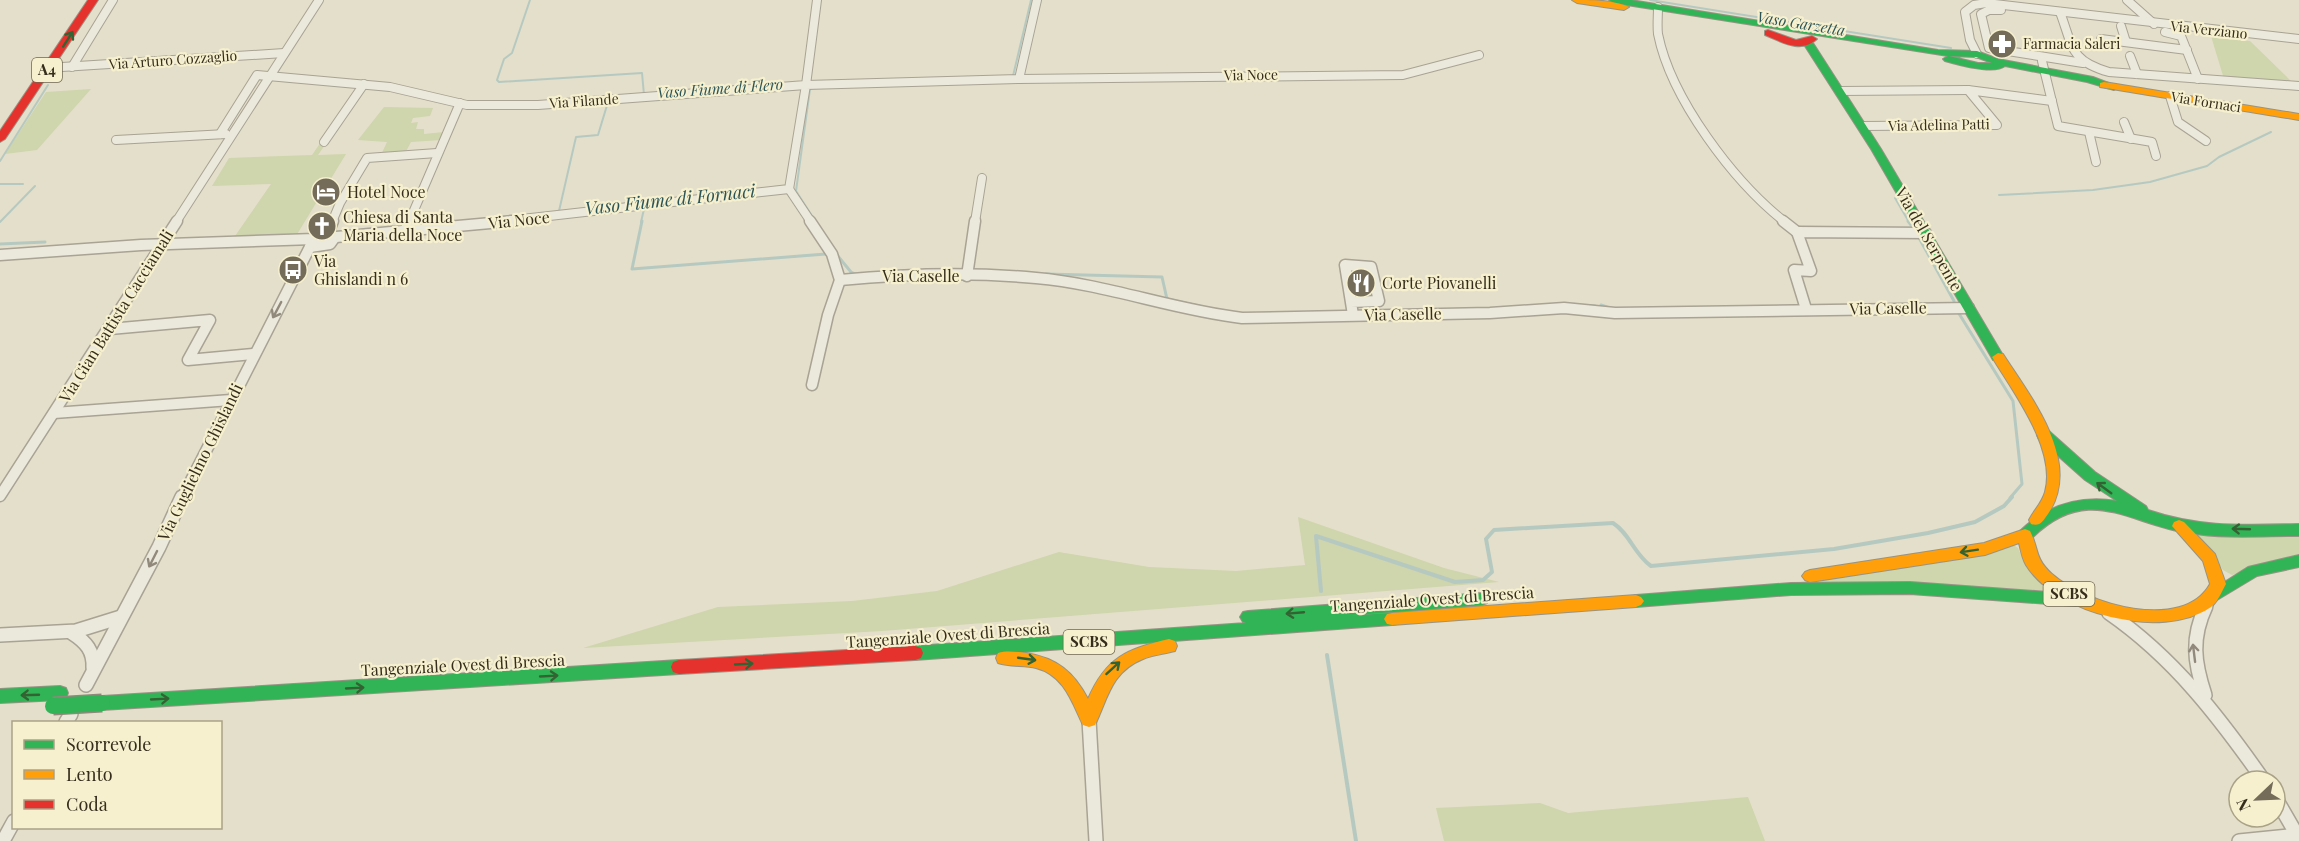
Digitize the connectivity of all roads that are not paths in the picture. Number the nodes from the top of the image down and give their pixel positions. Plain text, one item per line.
1 (79, 0) edge
2 (93, 0) edge
3 (113, 0) edge
4 (319, 0) edge
5 (817, 0) edge
6 (1037, 0) edge
7 (1577, 0) edge
8 (1614, 0) edge
9 (2127, 0) edge
10 (1657, 10) junction
11 (2062, 15) junction
12 (1966, 20) junction
13 (1982, 22) junction
14 (2154, 24) junction
15 (2121, 26) junction
16 (2101, 39) dead end
17 (2299, 39) edge
18 (1807, 42) junction
19 (2126, 42) junction
20 (2187, 50) junction
21 (284, 53) junction
22 (1479, 55) dead end
23 (1974, 55) junction
24 (2130, 56) dead end
25 (2084, 63) junction
26 (62, 67) dead end
27 (72, 67) junction
28 (2043, 67) junction
29 (2137, 74) junction
30 (270, 75) junction
31 (1019, 79) junction
32 (2198, 79) junction
33 (364, 84) junction
34 (806, 85) junction
35 (2299, 86) edge
36 (1968, 90) junction
37 (1840, 91) junction
38 (2170, 96) junction
39 (2052, 101) junction
40 (460, 103) junction
41 (0, 116) edge
42 (2299, 117) edge
43 (2124, 122) dead end
44 (1862, 126) junction
45 (2089, 132) junction
46 (220, 134) junction
47 (232, 135) junction
48 (2130, 139) junction
49 (0, 140) edge
50 (116, 140) dead end
51 (2206, 141) dead end
52 (324, 142) dead end
53 (437, 153) junction
54 (2156, 156) dead end
55 (2096, 162) dead end
56 (982, 178) dead end
57 (789, 189) junction
58 (405, 231) junction
59 (1797, 232) junction
60 (1926, 233) junction
61 (330, 237) junction
62 (312, 243) junction
63 (161, 244) junction
64 (0, 255) edge
65 (967, 276) junction
66 (840, 280) junction
67 (1351, 302) junction
68 (1969, 308) junction
69 (1806, 309) junction
70 (1353, 315) junction
71 (110, 329) junction
72 (253, 354) junction
73 (812, 385) dead end
74 (231, 400) junction
75 (54, 413) junction
76 (2038, 429) junction
77 (0, 496) edge
78 (2154, 517) junction
79 (2036, 520) junction
80 (2179, 526) junction
81 (2299, 530) edge
82 (2025, 535) junction
83 (2299, 561) edge
84 (2217, 594) junction
85 (2076, 600) junction
86 (2206, 606) junction
87 (2107, 612) junction
88 (121, 617) junction
89 (1275, 628) junction
90 (72, 633) junction
91 (0, 635) edge
92 (864, 657) junction
93 (0, 696) edge
94 (105, 697) junction
95 (56, 700) junction
96 (2207, 701) junction
97 (0, 708) edge
98 (1089, 720) junction
99 (2255, 769) edge
100 (2287, 817) edge
101 (12, 825) edge
102 (2298, 836) edge
103 (3, 841) edge
104 (1096, 841) edge
105 (2238, 841) edge

1 - 41 main road, A4
49 -> 2 main road, A4
3 - 27 street
4 - 21 street, Via Gian Battista Cacciamali
5 - 34 street
6 - 31 street
7 - 10 main road
8 - 10 main road
9 - 14 street, Via Verziano
10 - 18 main road, Via Fornaci
10 - 59 street
11 - 12 street
11 - 13 street
11 - 14 street
11 - 15 street
11 - 25 street
12 - 13 street
12 - 23 street
13 - 28 street
14 - 17 street, Via Verziano
15 - 19 street
15 - 20 street
16 - 19 street
18 - 23 main road, Via Fornaci
18 - 37 main road, Via del Serpente
19 - 20 street
20 - 32 street
21 - 27 street, Via Arturo Cozzaglio
21 - 30 street, Via Gian Battista Cacciamali
22 - 31 street, Via Noce
23 - 28 main road, Via Fornaci
24 - 29 street
25 - 28 street
25 - 29 street
26 - 27 street, Via Arturo Cozzaglio
28 - 38 main road, Via Fornaci
28 - 39 street
29 - 32 street
30 - 33 street, Via Filande
30 - 46 street, Via Gian Battista Cacciamali
30 - 47 street, Via Gian Battista Cacciamali
31 - 34 street, Via Noce
32 - 35 street
33 - 40 street, Via Filande
33 - 52 street
34 - 40 street, Via Filande
34 - 57 street
36 - 37 street
36 - 39 street, Via Adelina Patti
36 - 44 street, Via Adelina Patti
37 - 44 main road, Via del Serpente
38 - 42 main road, Via Fornaci
38 - 51 street
39 - 45 street
40 - 53 street
43 - 48 street
44 - 60 main road, Via del Serpente
45 - 48 street
45 - 55 street
46 - 47 street
46 - 50 street
47 - 63 street, Via Gian Battista Cacciamali
48 - 54 street
53 - 58 street
53 - 61 street
56 - 65 street
57 - 58 street, Via Noce
57 - 66 street
58 - 61 street, Via Noce
59 - 60 street
59 - 69 street
60 - 68 main road, Via del Serpente
61 - 62 street, Via Noce
62 - 63 street
62 -> 72 street, Via Guglielmo Ghislandi
63 - 64 street
63 - 71 street, Via Gian Battista Cacciamali
65 - 66 street, Via Caselle
65 - 70 street, Via Caselle
66 - 73 street
67 - 67 street
67 - 70 street
68 - 69 street, Via Caselle
68 - 76 main road, Via del Serpente
69 - 70 street, Via Caselle
71 - 72 street
71 - 75 street, Via Gian Battista Cacciamali
72 - 74 street, Via Guglielmo Ghislandi
74 - 75 street
74 -> 88 street, Via Guglielmo Ghislandi
75 - 77 street, Via Gian Battista Cacciamali
78 -> 76 main road, Via del Serpente
76 - 79 main road, Via del Serpente
78 - 79 main road
78 - 80 main road
79 - 82 main road
81 -> 80 main road
80 - 84 main road
82 - 85 main road, Tangenziale Ovest di Brescia / SCBS
82 -> 94 main road, Tangenziale Ovest di Brescia / SCBS
83 - 84 main road
84 - 86 main road
85 - 87 main road, Tangenziale Ovest di Brescia / SCBS
85 - 89 main road, Tangenziale Ovest di Brescia / SCBS
86 - 87 main road, Tangenziale Ovest di Brescia / SCBS
96 -> 86 street
87 - 96 street
88 - 90 street
88 - 90 street, Via Guglielmo Ghislandi
89 - 92 main road, Tangenziale Ovest di Brescia / SCBS
98 -> 89 main road
90 - 91 street
94 -> 92 main road, Tangenziale Ovest di Brescia / SCBS
92 -> 98 main road
95 -> 93 main road, Tangenziale Ovest di Brescia / SCBS
94 - 95 main road, Tangenziale Ovest di Brescia / SCBS
95 - 97 main road, Tangenziale Ovest di Brescia / SCBS
96 - 99 street
98 - 104 street
100 - 102 street
101 - 103 street
102 - 105 street

